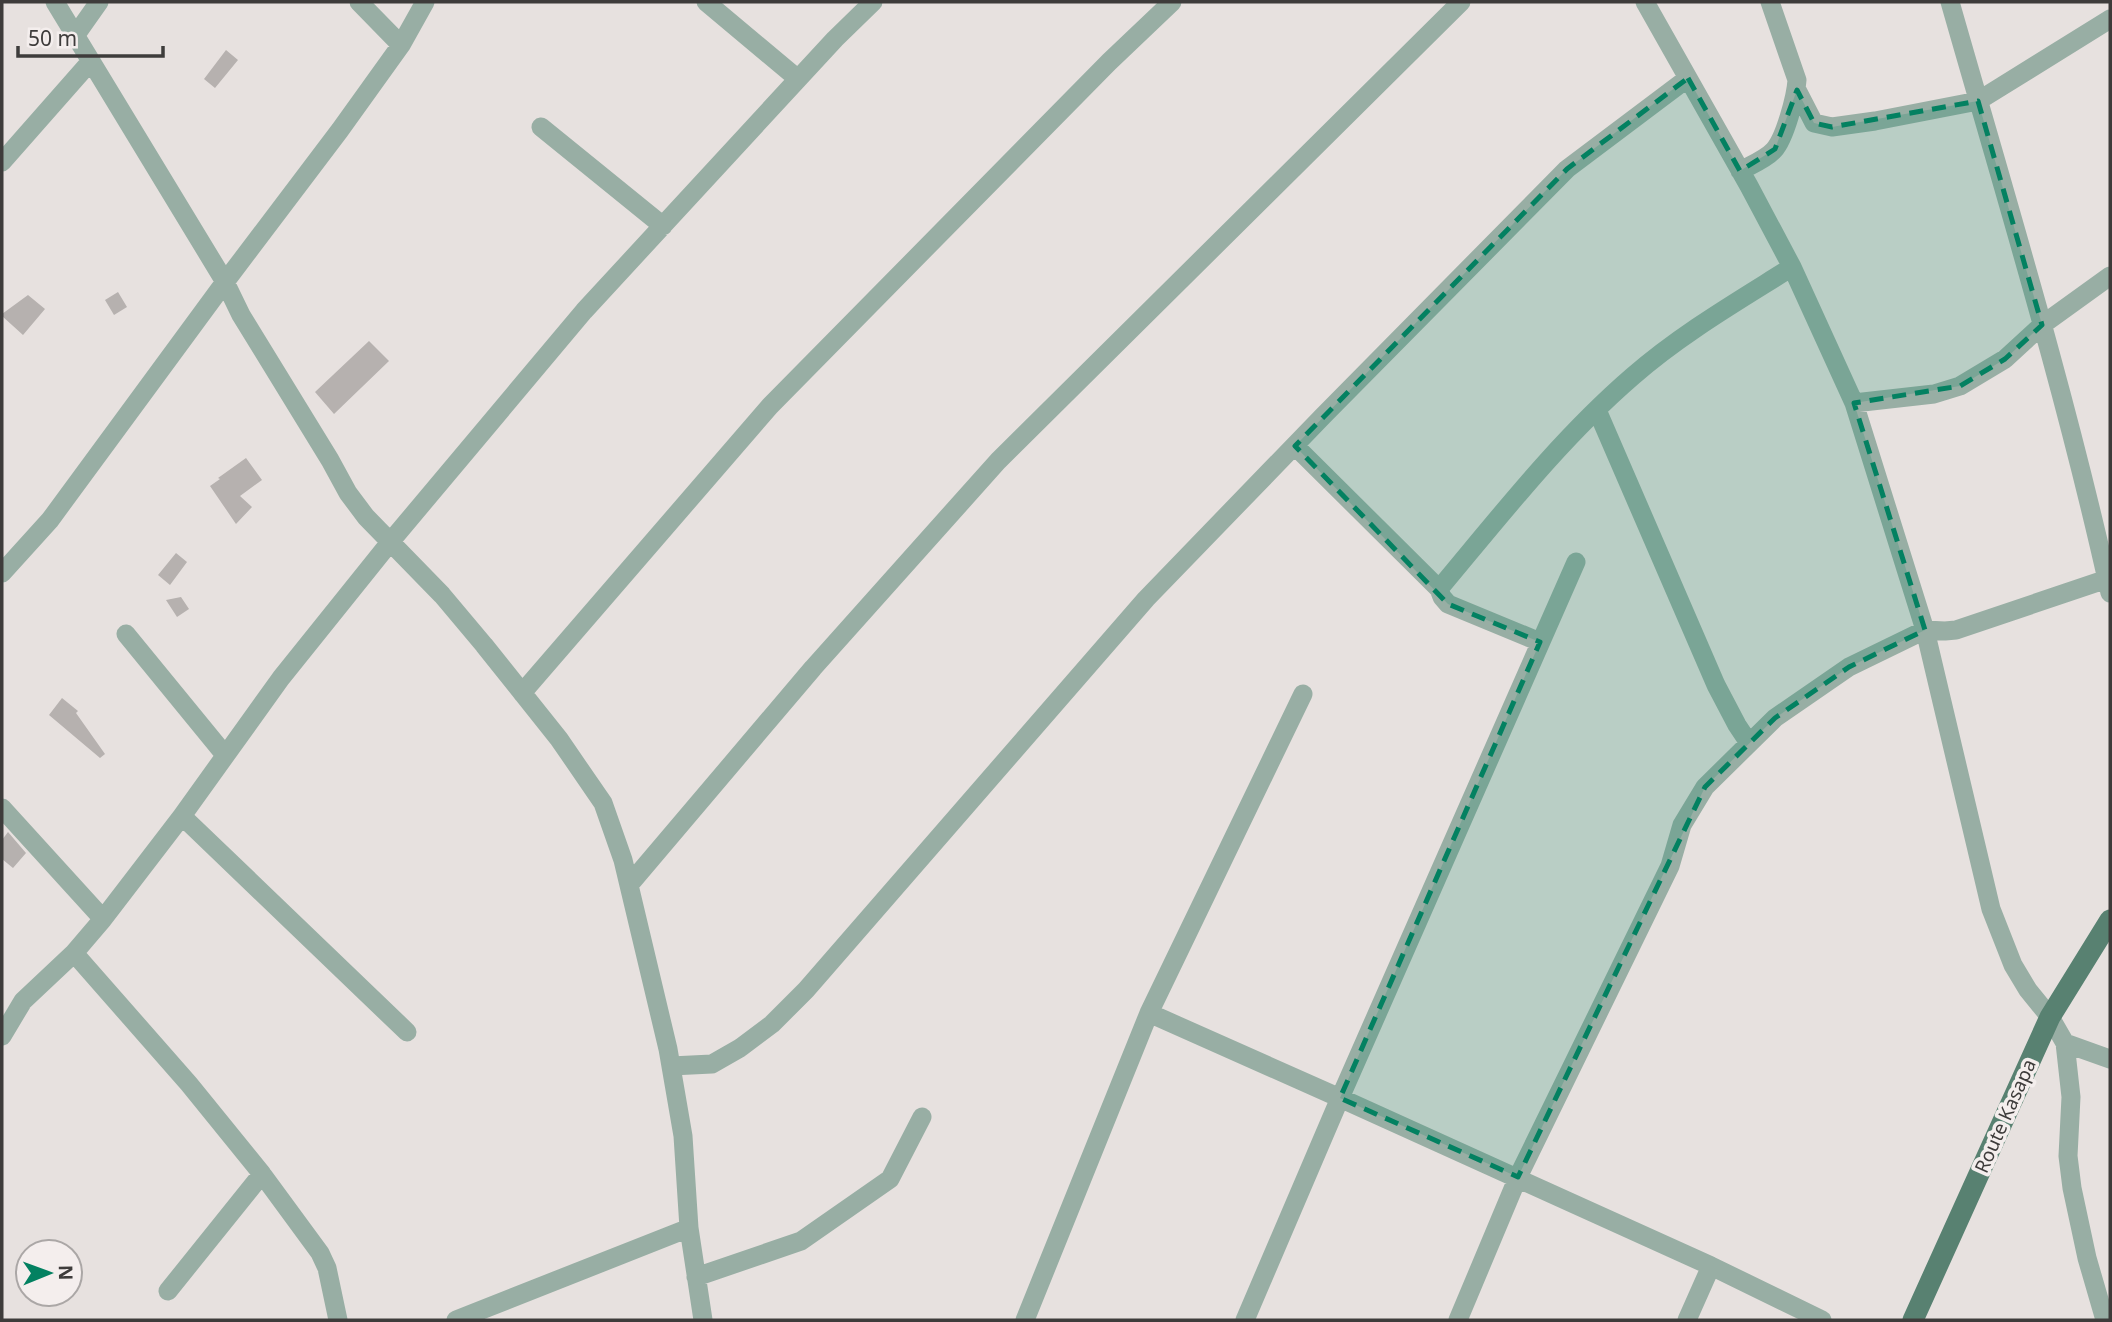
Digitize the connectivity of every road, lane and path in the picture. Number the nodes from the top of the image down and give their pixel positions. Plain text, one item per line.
1 (55, 2) edge
2 (99, 2) edge
3 (359, 2) edge
4 (425, 2) edge
5 (706, 2) edge
6 (873, 2) edge
7 (1172, 2) edge
8 (1461, 2) edge
9 (1645, 2) edge
10 (1770, 2) edge
11 (1950, 2) edge
12 (2110, 19) edge
13 (75, 36) junction
14 (401, 45) junction
15 (91, 61) junction
16 (1688, 78) junction
17 (798, 79) junction
18 (1797, 90) junction
19 (1978, 101) junction
20 (541, 127) dead end
21 (2, 162) edge
22 (1740, 171) junction
23 (663, 226) junction
24 (1791, 267) junction
25 (2110, 276) edge
26 (225, 282) junction
27 (2042, 325) junction
28 (1854, 403) junction
29 (1598, 410) junction
30 (1295, 446) junction
31 (391, 541) junction
32 (1576, 562) dead end
33 (2, 573) edge
34 (2109, 586) edge
35 (1439, 589) junction
36 (1925, 630) junction
37 (126, 634) dead end
38 (1540, 642) junction
39 (522, 693) junction
40 (1303, 694) dead end
41 (1749, 743) junction
42 (225, 755) junction
43 (2, 808) edge
44 (183, 816) junction
45 (629, 885) junction
46 (103, 919) junction
47 (2110, 920) edge
48 (74, 953) junction
49 (1149, 1013) junction
50 (2050, 1017) junction
51 (407, 1032) dead end
52 (2, 1036) edge
53 (2065, 1043) junction
54 (2110, 1059) edge
55 (671, 1066) junction
56 (1340, 1098) junction
57 (922, 1117) dead end
58 (262, 1174) junction
59 (1518, 1177) junction
60 (689, 1228) junction
61 (1711, 1266) junction
62 (696, 1278) junction
63 (168, 1291) dead end
64 (338, 1320) edge
65 (456, 1320) edge
66 (703, 1320) edge
67 (1024, 1320) edge
68 (1245, 1320) edge
69 (1458, 1320) edge
70 (1687, 1320) edge
71 (1822, 1320) edge
72 (1913, 1320) edge
73 (2105, 1320) edge

1 - 13 street
2 - 13 street
3 - 14 street
4 - 14 street
5 - 17 street
6 - 17 street
7 - 39 street
8 - 45 street
9 - 16 street
10 - 18 street
11 - 19 street
12 - 19 street
13 - 15 street
14 - 26 street
15 - 21 street
15 - 26 street
16 - 22 street
16 - 30 street
17 - 23 street
18 - 19 street
18 - 22 street
19 - 27 street
20 - 23 street
22 - 24 street
23 - 31 street
24 - 28 street
24 - 29 street
25 - 27 street
26 - 31 street
26 - 33 street
27 - 28 street
27 - 34 street
28 - 36 street
29 - 35 street
29 - 41 street
30 - 35 street
30 - 55 street
31 - 39 street
31 - 42 street
32 - 38 street
34 - 36 street
35 - 38 street
36 - 41 street
36 - 50 street
37 - 42 street
38 - 56 street
39 - 45 street
40 - 49 street
41 - 59 street
42 - 44 street
43 - 46 street
44 - 46 street
44 - 51 street
45 - 55 street
46 - 48 street
47 - 50 main road, Route Kasapa
48 - 52 street
48 - 58 street
49 - 56 street
49 - 67 street
50 - 53 street
50 - 72 main road, Route Kasapa
53 - 54 street
53 - 73 street
55 - 60 street
56 - 59 street
56 - 68 street
57 - 62 street
58 - 63 street
58 - 64 street
59 - 61 street
59 - 69 street
60 - 62 street
60 - 65 street
61 - 70 street
61 - 71 street
62 - 66 street

